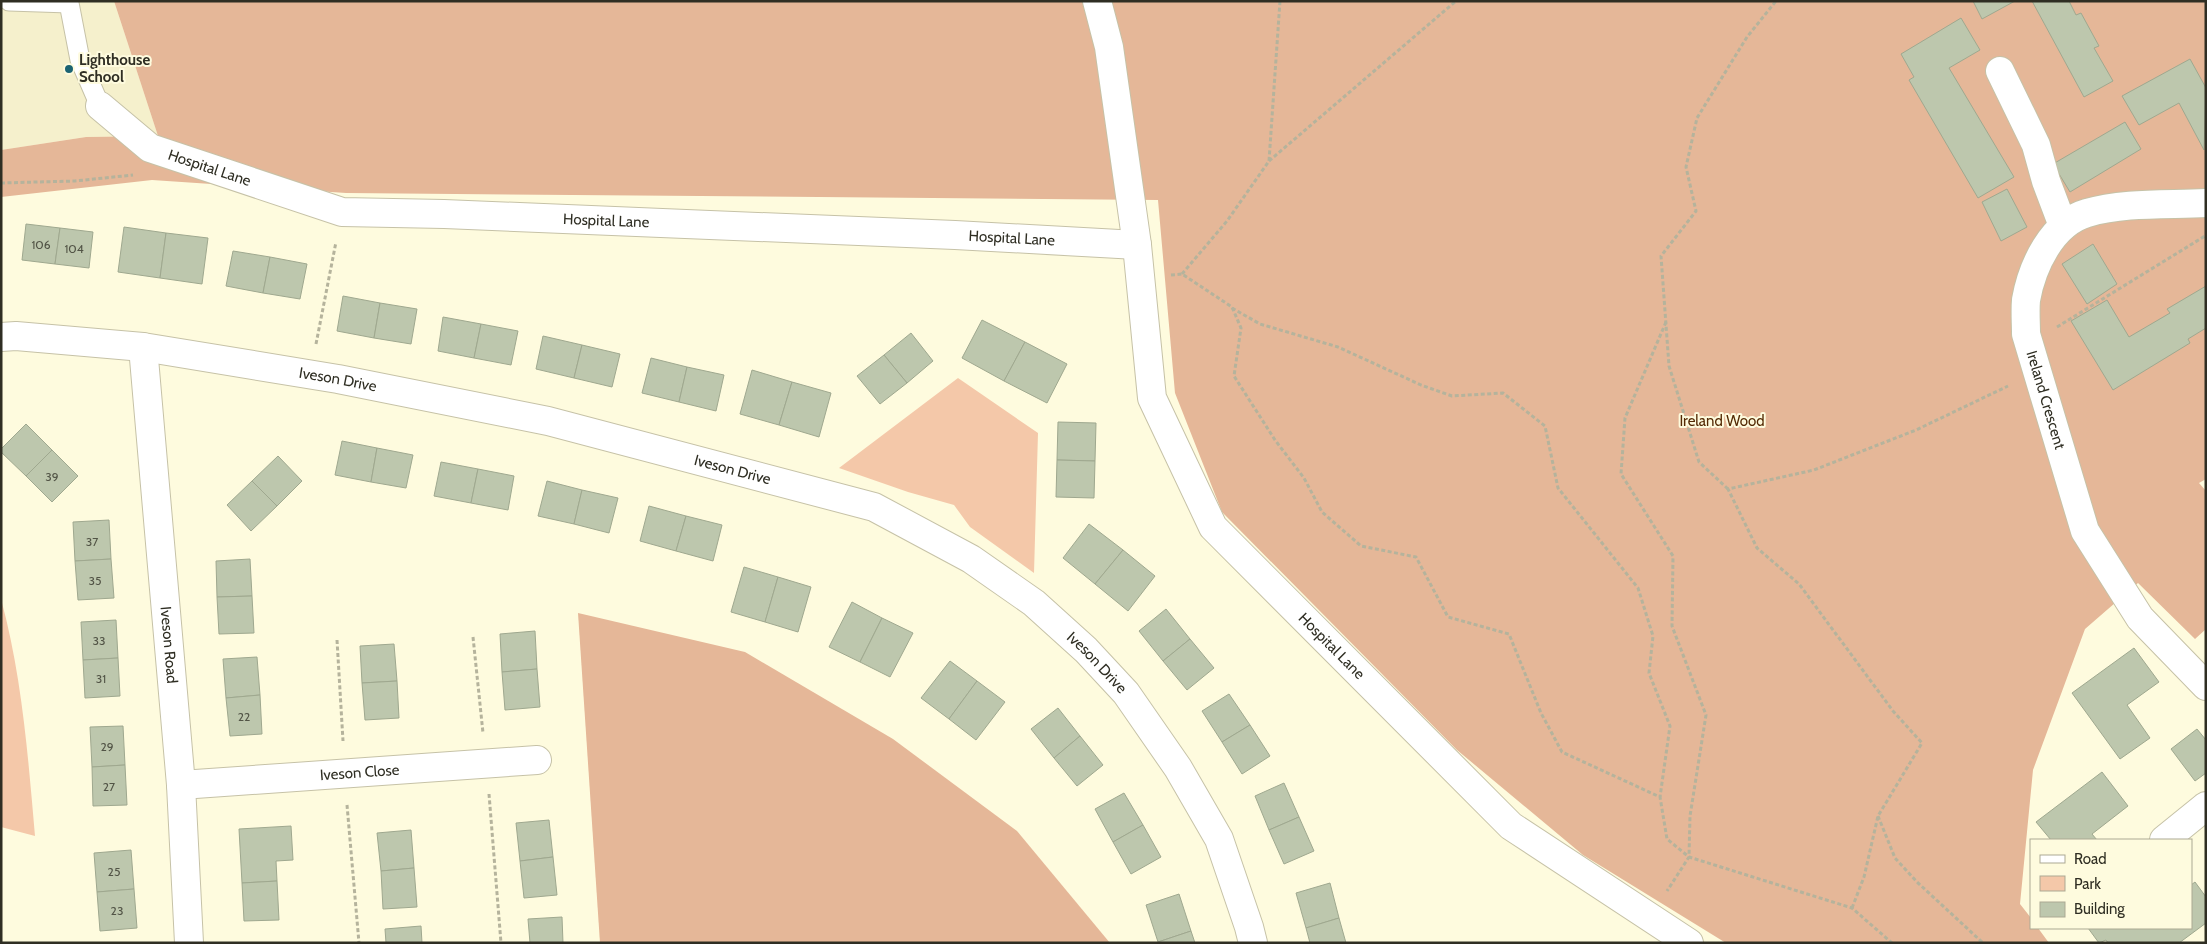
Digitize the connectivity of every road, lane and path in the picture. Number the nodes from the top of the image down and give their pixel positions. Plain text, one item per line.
1 (9, 1) edge
2 (1097, 1) edge
3 (1280, 1) edge
4 (1456, 1) edge
5 (1776, 1) edge
6 (2000, 70) dead end
7 (100, 106) joint
8 (1269, 161) junction
9 (140, 175) dead end
10 (1, 183) edge
11 (2206, 202) edge
12 (342, 212) junction
13 (2063, 226) junction
14 (2206, 236) edge
15 (1137, 245) junction
16 (1182, 274) junction
17 (1140, 275) junction
18 (1232, 307) junction
19 (1666, 322) junction
20 (1, 337) edge
21 (2029, 345) junction
22 (144, 347) junction
23 (2036, 371) junction
24 (309, 374) junction
25 (1728, 489) junction
26 (2206, 686) edge
27 (537, 760) dead end
28 (181, 785) junction
29 (1660, 797) junction
30 (2206, 806) edge
31 (1878, 816) junction
32 (2165, 839) edge
33 (1689, 857) junction
34 (1852, 908) junction
35 (1652, 919) junction
36 (189, 943) edge
37 (1253, 943) edge
38 (1689, 943) edge
39 (1892, 943) edge
40 (1983, 943) edge

1 - 7 lane
2 - 15 street, Hospital Lane
3 - 8 path
4 - 8 path
5 - 19 path
6 - 13 street
7 - 12 street, Hospital Lane
8 - 16 path
9 - 10 path
11 - 13 street, Ireland Crescent
12 - 15 street, Hospital Lane
12 - 24 path
13 - 21 street, Ireland Crescent
14 - 21 path
15 - 17 street, Hospital Lane
16 - 17 path
16 - 18 path
17 - 35 street, Hospital Lane
18 - 29 path
18 - 29 path
19 - 25 path
19 - 33 path
20 - 22 street, Iveson Drive
21 - 23 street, Ireland Crescent
22 - 24 street, Iveson Drive
22 - 28 street, Iveson Road
23 - 25 path
23 - 26 street, Ireland Crescent
24 - 37 street, Iveson Drive
25 - 31 path
27 - 28 street, Iveson Close
28 - 36 street, Iveson Road
29 - 33 path
30 - 32 street
31 - 34 path
31 - 40 path
33 - 34 path
33 - 35 path
34 - 39 path
35 - 38 street, Hospital Lane

